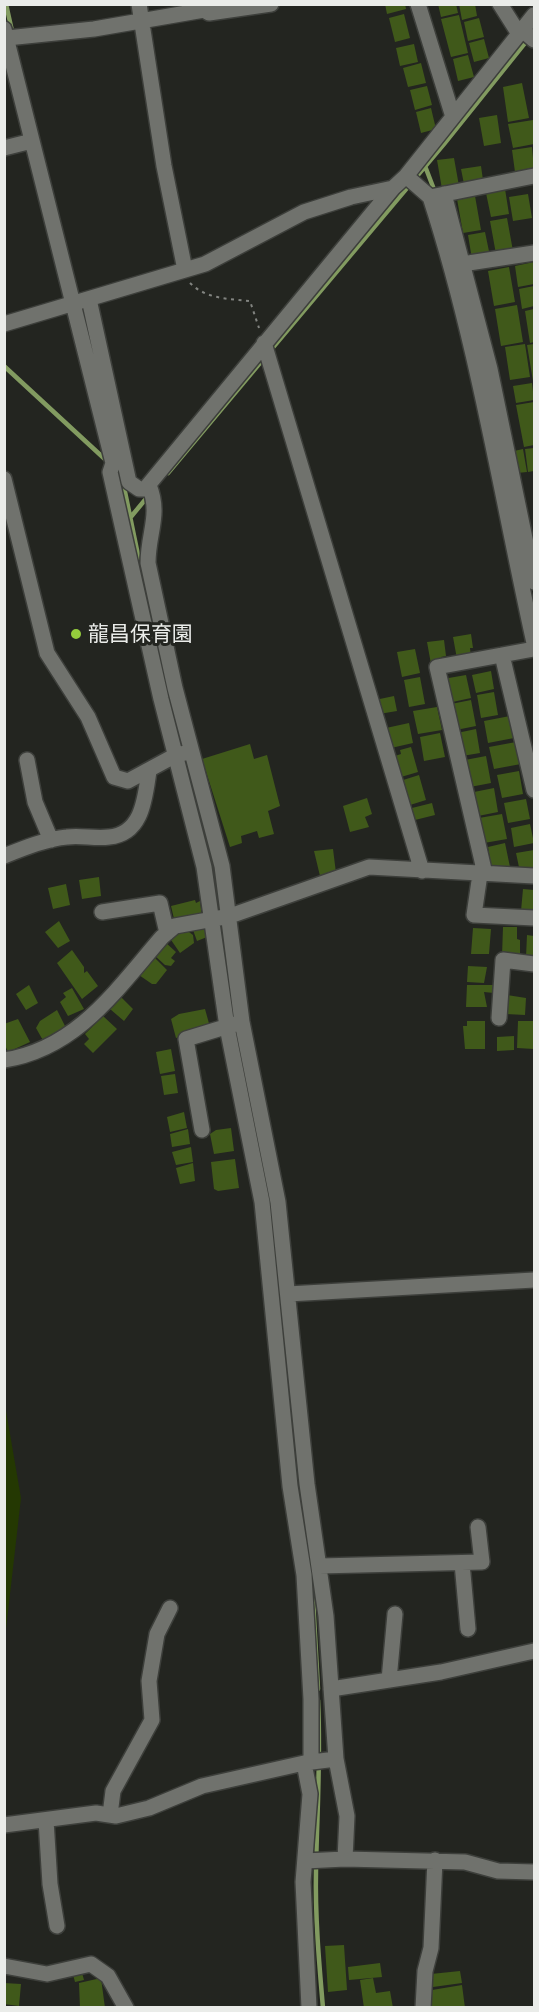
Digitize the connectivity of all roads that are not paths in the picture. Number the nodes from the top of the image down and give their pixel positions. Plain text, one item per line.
1 (139, 4) edge
2 (271, 4) edge
3 (418, 4) edge
4 (500, 4) edge
5 (534, 15) edge
6 (143, 21) junction
7 (6, 33) edge
8 (525, 34) edge
9 (453, 117) junction
10 (32, 141) junction
11 (4, 148) edge
12 (534, 176) edge
13 (410, 180) junction
14 (393, 188) junction
15 (437, 195) junction
16 (534, 253) edge
17 (462, 264) junction
18 (183, 271) junction
19 (80, 301) junction
20 (4, 324) edge
21 (266, 350) junction
22 (4, 479) edge
23 (122, 484) junction
24 (151, 490) junction
25 (528, 520) edge
26 (9, 525) edge
27 (534, 582) edge
28 (534, 643) edge
29 (534, 650) edge
30 (502, 655) junction
31 (183, 753) junction
32 (27, 760) dead end
33 (149, 771) junction
34 (534, 790) edge
35 (51, 840) junction
36 (4, 856) edge
37 (422, 871) junction
38 (483, 874) junction
39 (534, 876) edge
40 (102, 912) dead end
41 (221, 918) junction
42 (534, 918) edge
43 (167, 933) junction
44 (534, 964) edge
45 (499, 1018) dead end
46 (234, 1025) junction
47 (4, 1060) edge
48 (202, 1130) dead end
49 (270, 1202) junction
50 (534, 1280) edge
51 (288, 1294) junction
52 (478, 1527) dead end
53 (462, 1563) junction
54 (319, 1566) junction
55 (170, 1608) dead end
56 (395, 1614) dead end
57 (468, 1629) dead end
58 (534, 1651) edge
59 (389, 1680) junction
60 (331, 1689) junction
61 (319, 1761) junction
62 (110, 1815) junction
63 (46, 1820) junction
64 (4, 1825) edge
65 (345, 1858) junction
66 (312, 1860) junction
67 (435, 1860) junction
68 (534, 1872) edge
69 (57, 1926) dead end
70 (4, 1966) edge
71 (126, 2007) edge
72 (309, 2007) edge
73 (423, 2007) edge

1 - 6 street
2 - 6 street
3 - 9 street
4 - 8 street
5 - 8 street
6 - 7 street
6 - 18 street
7 - 10 street
8 - 9 street
9 - 13 street
10 - 11 street
10 - 19 street
12 - 15 street
13 - 14 street
13 - 15 street
14 - 18 street
14 - 21 street
15 - 17 street
15 - 28 street
16 - 17 street
17 - 25 street
18 - 19 street
19 - 20 street
19 - 23 street
19 - 23 street
21 - 24 street
21 - 37 street
22 - 26 street
23 - 24 street
23 - 31 street
24 - 31 street
25 - 27 street
26 - 33 street
29 - 30 street
30 - 34 street
30 - 38 street
31 - 33 street
31 - 41 street
32 - 35 street
33 - 35 street
35 - 36 street
37 - 38 street
37 - 41 street
38 - 39 street
38 - 42 street
40 - 43 street
41 - 43 street
41 - 46 street
43 - 47 street
44 - 45 street
46 - 48 street
46 - 49 street
49 - 51 street
49 - 61 street
50 - 51 street
51 - 54 street
52 - 53 street
53 - 54 street
53 - 57 street
54 - 60 street
55 - 62 street
56 - 59 street
58 - 59 street
59 - 60 street
60 - 61 street
61 - 62 street
61 - 65 street
61 - 66 street
62 - 63 street
63 - 64 street
63 - 69 street
65 - 66 street
65 - 67 street
66 - 72 street
67 - 68 street
67 - 73 street
70 - 71 street

